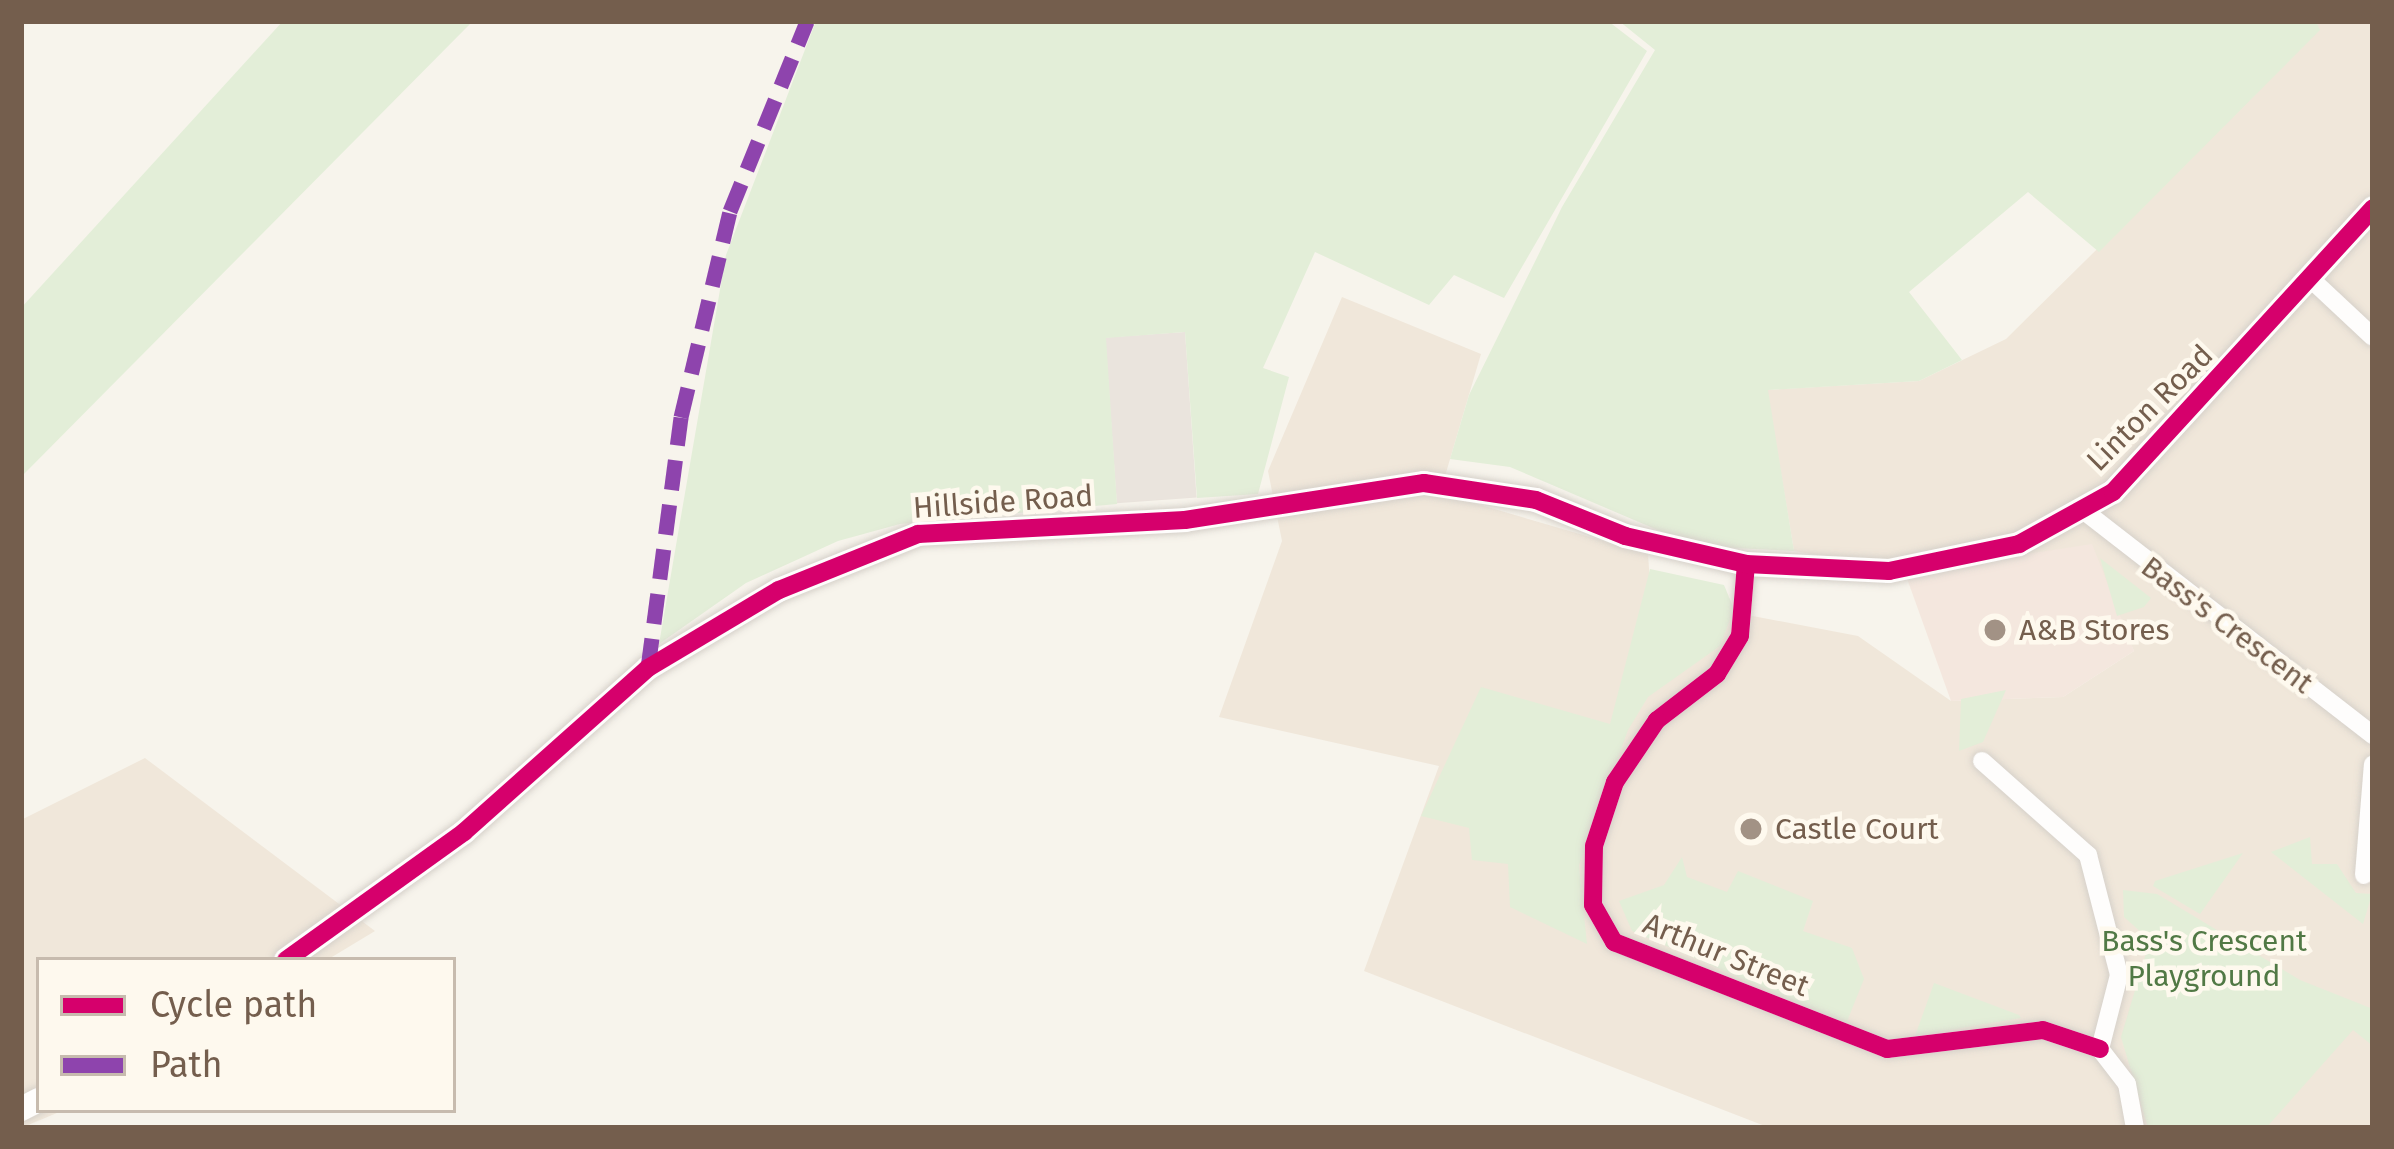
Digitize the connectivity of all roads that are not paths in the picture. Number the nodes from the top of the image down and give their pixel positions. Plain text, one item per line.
1 (2373, 208) edge
2 (2312, 280) junction
3 (2373, 337) edge
4 (2084, 511) junction
5 (1700, 557) joint
6 (1746, 564) junction
7 (2373, 734) edge
8 (1982, 761) dead end
9 (2373, 764) edge
10 (2364, 875) dead end
11 (290, 957) edge
12 (2100, 1049) junction
13 (2135, 1128) edge

1 - 2 street, Linton Road
2 - 3 street
2 - 4 street, Linton Road
4 - 6 street, Linton Road
4 - 7 street, Bass's Crescent
5 - 6 street, Linton Road
5 - 11 street, Hillside Road
6 - 12 street, Arthur Street
8 - 12 street
9 - 10 street
12 - 13 street

